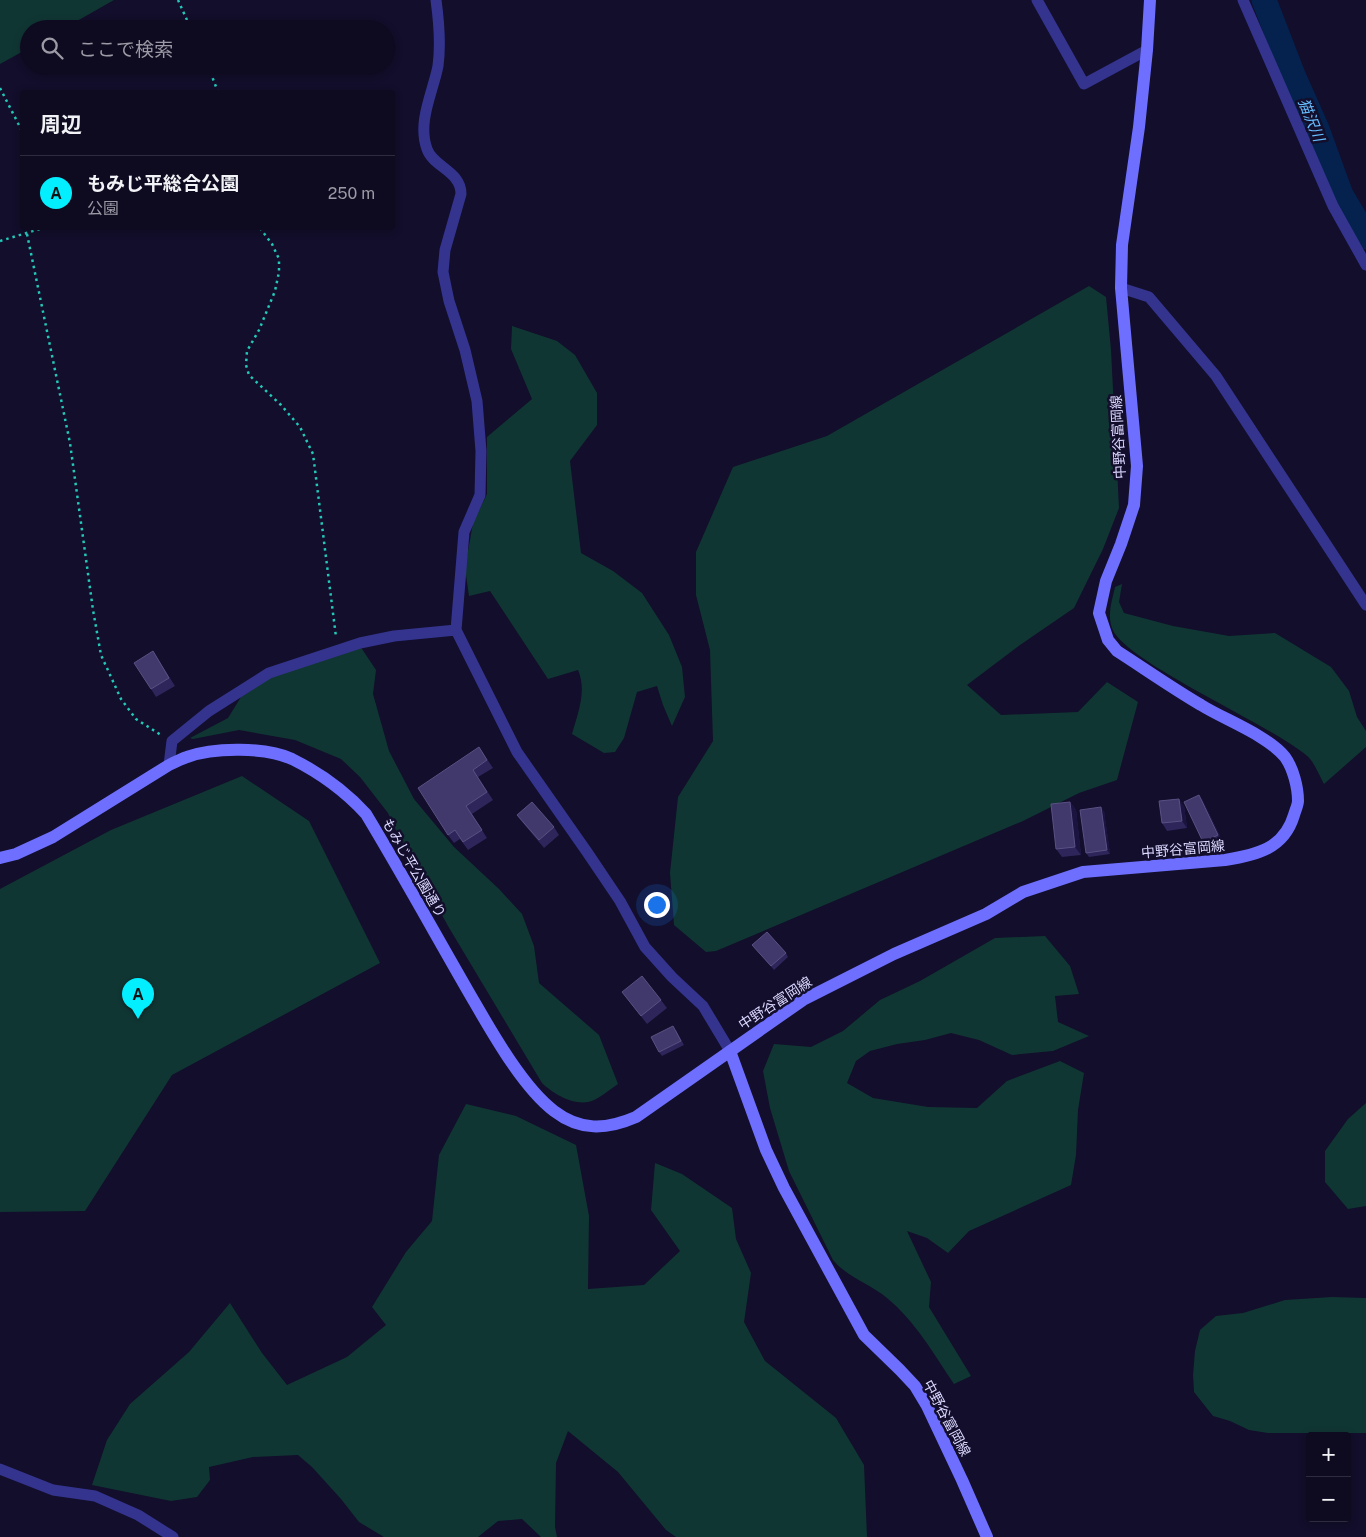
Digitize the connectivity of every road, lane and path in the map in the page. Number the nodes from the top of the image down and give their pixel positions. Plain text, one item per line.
1 (178, 0) edge
2 (436, 0) edge
3 (1037, 0) edge
4 (1150, 0) edge
5 (1244, 0) edge
6 (187, 20) edge
7 (1147, 50) junction
8 (211, 75) edge
9 (0, 88) edge
10 (217, 90) edge
11 (20, 127) edge
12 (38, 230) edge
13 (262, 230) edge
14 (27, 234) junction
15 (0, 241) edge
16 (1366, 265) edge
17 (1121, 288) junction
18 (1366, 605) edge
19 (456, 630) junction
20 (338, 650) junction
21 (172, 742) junction
22 (169, 765) junction
23 (0, 858) edge
24 (730, 1050) junction
25 (0, 1469) edge
26 (174, 1537) edge
27 (987, 1537) edge

1 - 6 path
2 - 19 street
3 - 7 street
4 - 7 main road, 中野谷富岡線
5 - 16 street
7 - 17 main road, 中野谷富岡線
8 - 10 path
9 - 11 path
12 - 14 path
13 - 20 path
14 - 15 path
14 - 21 path
17 - 18 street
17 - 24 main road, 中野谷富岡線
19 - 20 street
19 - 24 street
20 - 21 street
21 - 22 street
22 - 23 main road, もみじ平公園通り
22 - 24 main road, もみじ平公園通り
24 - 27 main road, 中野谷富岡線
25 - 26 street

